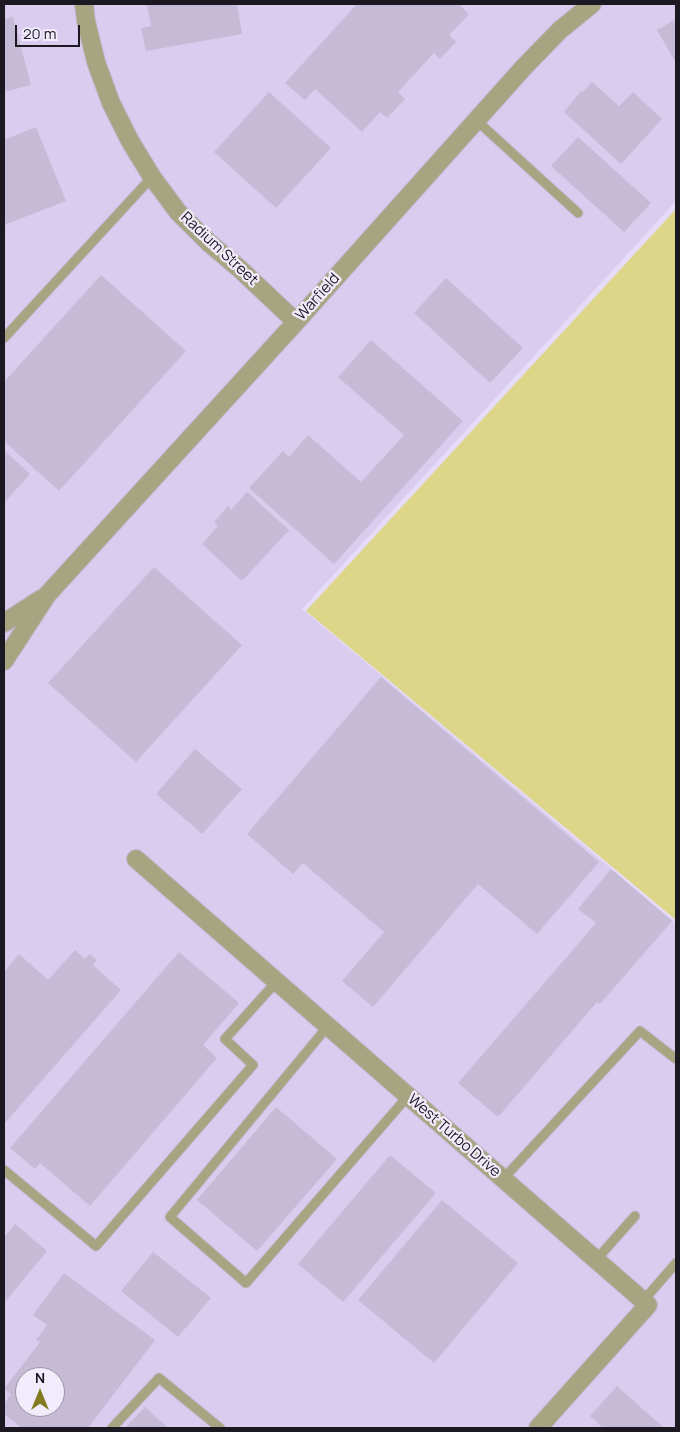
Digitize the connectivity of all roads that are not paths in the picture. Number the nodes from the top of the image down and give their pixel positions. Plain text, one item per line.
1 (84, 4) edge
2 (592, 4) edge
3 (476, 120) junction
4 (152, 178) junction
5 (578, 213) dead end
6 (296, 322) junction
7 (4, 338) edge
8 (47, 594) junction
9 (4, 623) edge
10 (4, 660) edge
11 (136, 859) dead end
12 (277, 982) junction
13 (328, 1026) junction
14 (676, 1059) edge
15 (408, 1096) junction
16 (4, 1170) edge
17 (503, 1179) junction
18 (635, 1216) dead end
19 (596, 1260) junction
20 (676, 1263) edge
21 (644, 1301) junction
22 (112, 1428) edge
23 (220, 1428) edge
24 (538, 1428) edge

1 - 4 street, Radium Street
2 - 3 street, Warfield
3 - 5 lane
3 - 6 street, Warfield
4 - 6 street, Radium Street
4 - 7 lane
6 - 8 street, Warfield
8 - 9 street, Warfield
8 - 10 street, Warfield
11 - 12 street, West Turbo Drive
12 - 13 street, West Turbo Drive
12 - 16 lane
13 - 15 street, West Turbo Drive
13 - 15 lane
14 - 17 lane
15 - 17 street, West Turbo Drive
17 - 19 street, West Turbo Drive
18 - 19 lane
19 - 21 street, West Turbo Drive
20 - 21 lane
21 - 24 street
22 - 23 lane

